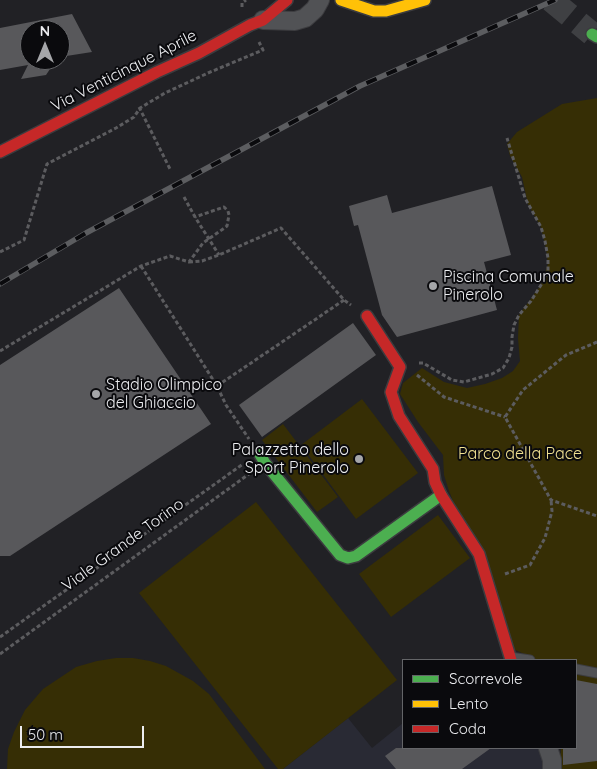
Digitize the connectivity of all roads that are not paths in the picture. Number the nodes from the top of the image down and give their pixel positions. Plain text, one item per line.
1 (288, 0) edge
2 (320, 0) edge
3 (341, 0) edge
4 (425, 0) edge
5 (406, 2) edge
6 (263, 20) junction
7 (0, 152) edge
8 (367, 316) dead end
9 (262, 458) road end
10 (441, 495) junction
11 (511, 658) edge
12 (577, 669) edge
13 (597, 673) edge
14 (548, 749) edge
15 (552, 769) edge

1 - 6 street, Via Venticinque Aprile
2 - 6 street
3 - 5 street
4 - 5 street
6 - 7 street, Via Venticinque Aprile
8 - 10 street
9 - 10 street
10 - 11 street
12 - 13 lane
14 - 15 street

